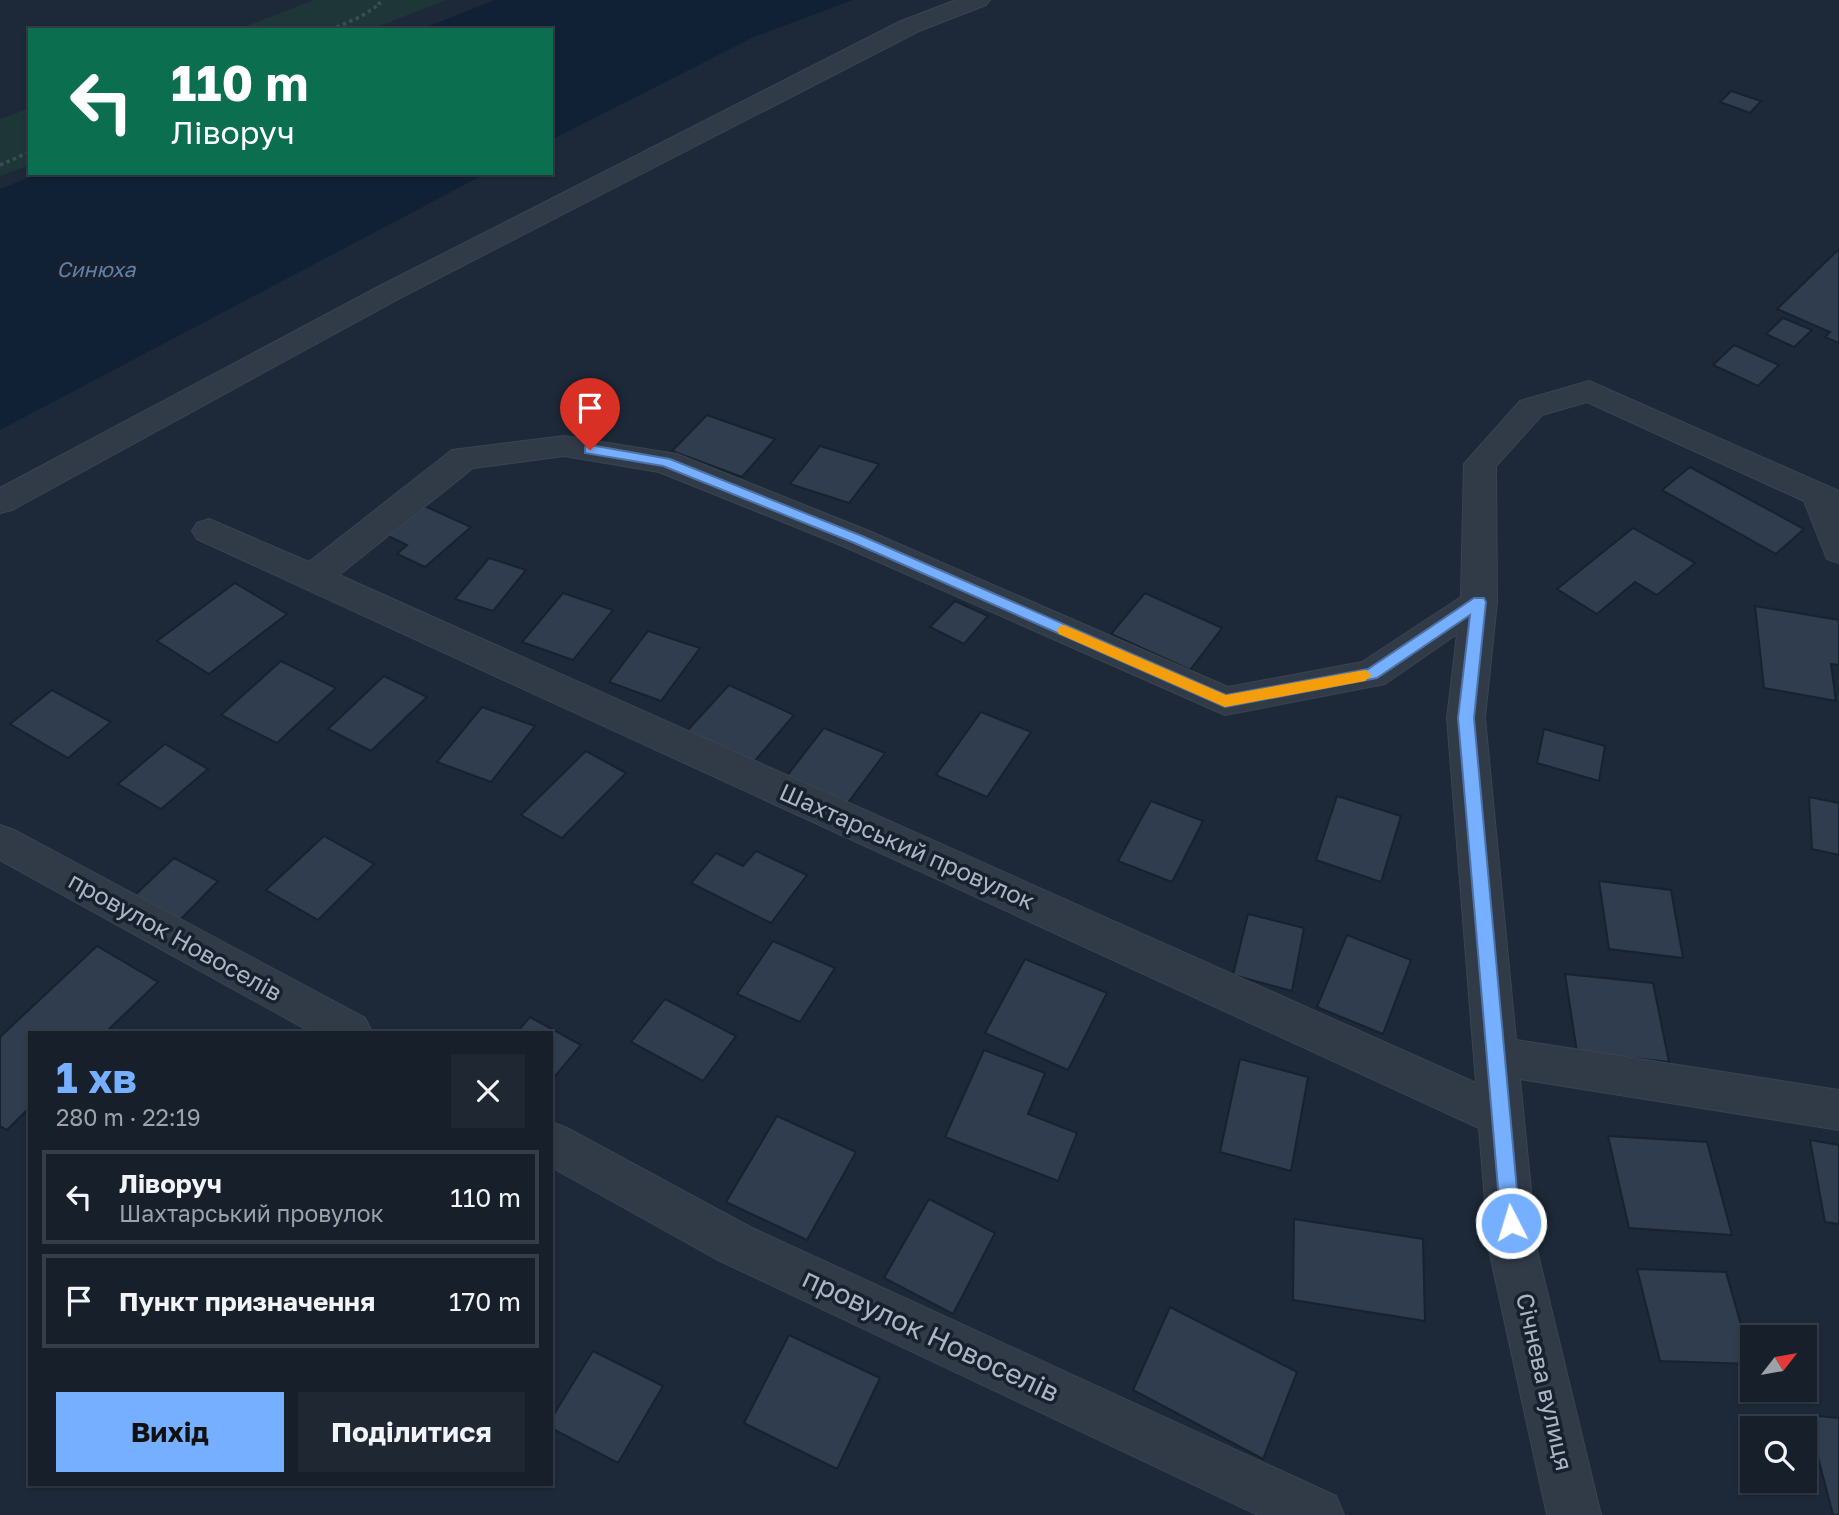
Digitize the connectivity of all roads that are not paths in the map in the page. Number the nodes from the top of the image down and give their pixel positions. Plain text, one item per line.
1 (978, 0) edge
2 (1828, 499) edge
3 (0, 502) edge
4 (209, 531) dead end
5 (1839, 551) edge
6 (312, 578) junction
7 (1479, 602) junction
8 (0, 841) edge
9 (348, 1031) edge
10 (1496, 1056) junction
11 (1839, 1110) edge
12 (1501, 1116) junction
13 (553, 1144) edge
14 (1317, 1515) edge
15 (1574, 1515) edge

1 - 3 street
2 - 5 street
2 - 7 street, Січнева вулиця
4 - 6 street, Шахтарський провулок
6 - 7 street
6 - 12 street, Шахтарський провулок
7 - 10 street, Січнева вулиця
8 - 9 street, провулок Новоселів
10 - 11 street
10 - 12 street, Січнева вулиця
12 - 15 street, Січнева вулиця
13 - 14 street, провулок Новоселів

